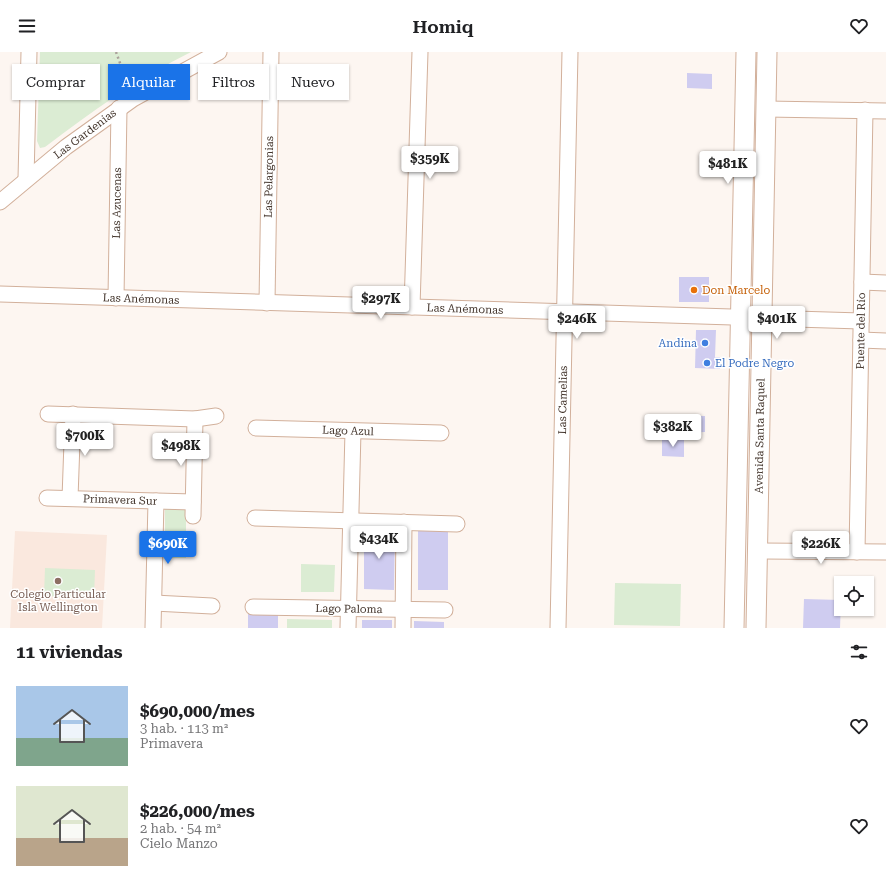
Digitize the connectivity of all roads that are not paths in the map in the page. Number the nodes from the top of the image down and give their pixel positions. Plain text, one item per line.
1 (29, 52) edge
2 (219, 52) edge
3 (271, 52) edge
4 (420, 52) edge
5 (570, 52) edge
6 (746, 52) edge
7 (767, 52) edge
8 (119, 108) junction
9 (766, 109) junction
10 (865, 110) junction
11 (886, 111) edge
12 (26, 179) junction
13 (0, 202) edge
14 (862, 282) junction
15 (886, 283) edge
16 (0, 294) edge
17 (116, 298) junction
18 (267, 303) junction
19 (412, 308) junction
20 (564, 312) junction
21 (741, 318) junction
22 (763, 319) junction
23 (861, 321) junction
24 (861, 340) junction
25 (886, 341) edge
26 (48, 414) dead end
27 (73, 414) junction
28 (216, 416) dead end
29 (195, 419) junction
30 (256, 428) dead end
31 (352, 431) junction
32 (440, 433) dead end
33 (47, 498) dead end
34 (70, 498) junction
35 (156, 501) junction
36 (255, 518) dead end
37 (350, 521) junction
38 (404, 522) junction
39 (457, 524) dead end
40 (757, 551) junction
41 (856, 552) junction
42 (886, 552) edge
43 (154, 603) junction
44 (212, 606) dead end
45 (253, 607) dead end
46 (348, 609) junction
47 (403, 609) junction
48 (445, 610) dead end
49 (153, 628) edge
50 (348, 628) edge
51 (403, 628) edge
52 (558, 628) edge
53 (734, 628) edge
54 (756, 628) edge

1 - 12 street
2 - 8 street, Las Gardenias
3 - 18 street, Las Pelargonias
4 - 19 street
5 - 20 street, Las Camelias
6 - 21 main road, Avenida Santa Raquel
7 - 9 main road, Avenida Santa Raquel
8 - 12 street, Las Gardenias
8 - 17 street, Las Azucenas
9 - 10 street
9 - 22 main road, Avenida Santa Raquel
10 - 11 street
10 - 14 street, Puente del Río
12 - 13 street, Las Gardenias
14 - 15 street
14 - 23 street, Puente del Río
16 - 17 street, Las Anémonas
17 - 18 street, Las Anémonas
18 - 19 street, Las Anémonas
19 - 20 street, Las Anémonas
20 - 21 street, Las Anémonas
20 - 52 street, Las Camelias
21 - 22 street, Las Anémonas
21 - 53 main road, Avenida Santa Raquel
22 - 23 street, Las Anémonas
22 - 40 main road, Avenida Santa Raquel
23 - 24 street, Puente del Río
24 - 25 street
24 - 41 street, Puente del Río
26 - 27 street
27 - 29 street
27 - 34 street
28 - 29 street
29 - 35 street, Primavera Sur
30 - 31 street, Lago Azul
31 - 32 street, Lago Azul
31 - 37 street
33 - 34 street, Primavera Sur
34 - 35 street, Primavera Sur
35 - 43 street
36 - 37 street
37 - 38 street
37 - 46 street
38 - 39 street
38 - 47 street
40 - 41 street
40 - 54 main road, Avenida Santa Raquel
41 - 42 street
43 - 44 street
43 - 49 street
45 - 46 street, Lago Paloma
46 - 47 street, Lago Paloma
46 - 50 street
47 - 48 street, Lago Paloma
47 - 51 street

